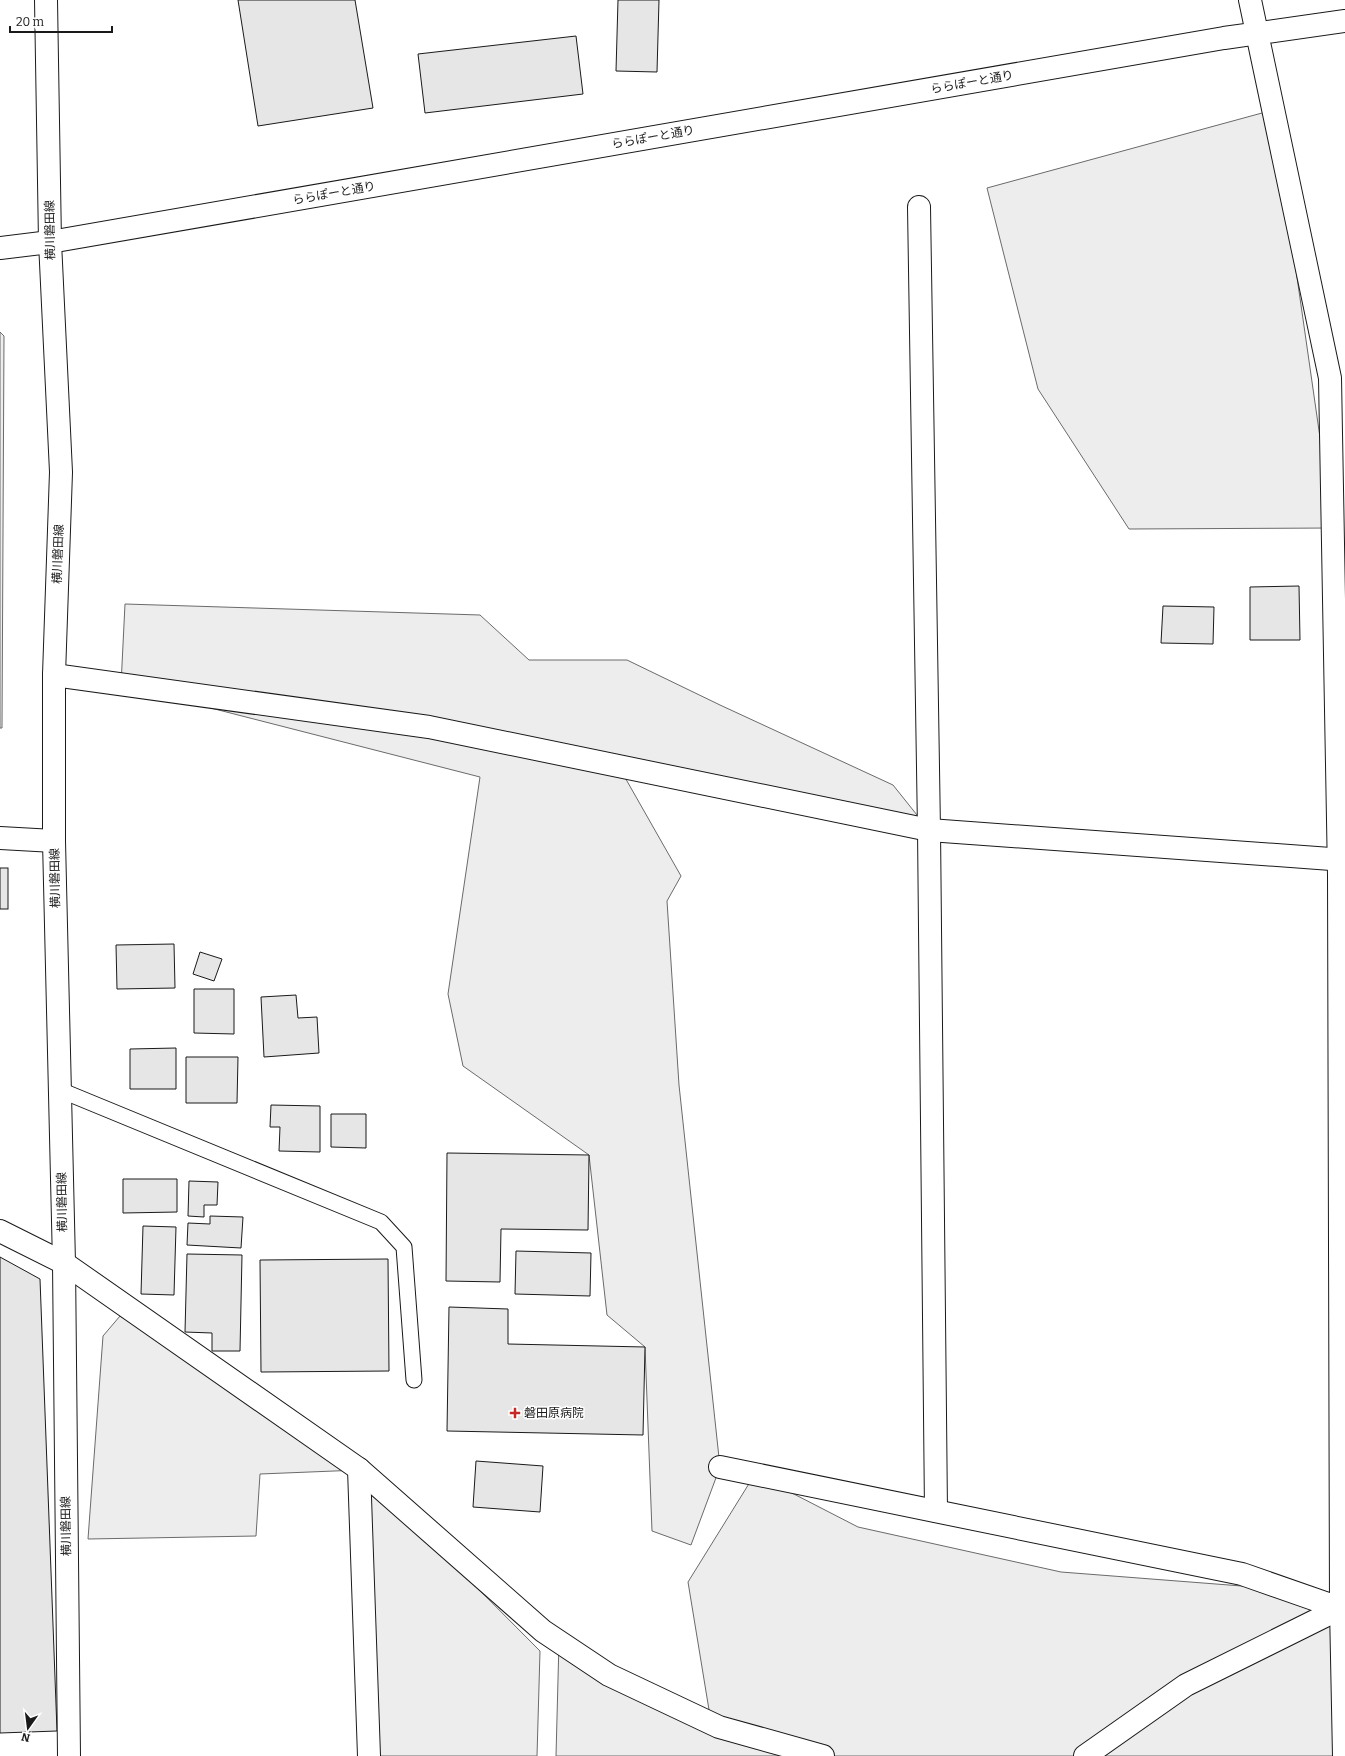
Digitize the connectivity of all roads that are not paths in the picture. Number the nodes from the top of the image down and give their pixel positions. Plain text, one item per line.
1 (46, 0) edge
2 (1250, 0) edge
3 (1345, 21) edge
4 (1256, 32) junction
5 (919, 207) dead end
6 (50, 242) junction
7 (0, 248) edge
8 (1338, 380) edge
9 (54, 675) junction
10 (929, 830) junction
11 (0, 838) edge
12 (54, 841) junction
13 (1342, 859) edge
14 (60, 1090) junction
15 (0, 1231) edge
16 (64, 1263) junction
17 (414, 1380) dead end
18 (1343, 1394) edge
19 (720, 1467) dead end
20 (360, 1470) junction
21 (936, 1511) junction
22 (1343, 1609) edge
23 (69, 1756) edge
24 (369, 1756) edge
25 (823, 1756) edge
26 (1085, 1756) edge
27 (1344, 1756) edge

1 - 6 street, 横川磐田線
2 - 4 street
3 - 4 street, ららぽーと通り
4 - 6 street, ららぽーと通り
4 - 8 street
5 - 10 street
6 - 7 street, ららぽーと通り
6 - 9 street, 横川磐田線
8 - 13 street
9 - 10 street
9 - 12 street, 横川磐田線
10 - 13 street
10 - 21 street
11 - 12 street
12 - 14 street, 横川磐田線
13 - 18 street
14 - 16 street, 横川磐田線
14 - 17 lane
15 - 16 street
16 - 20 street
16 - 23 street, 横川磐田線
18 - 22 street
19 - 21 street
20 - 24 street
20 - 25 street
21 - 22 street
22 - 26 street
22 - 27 street

